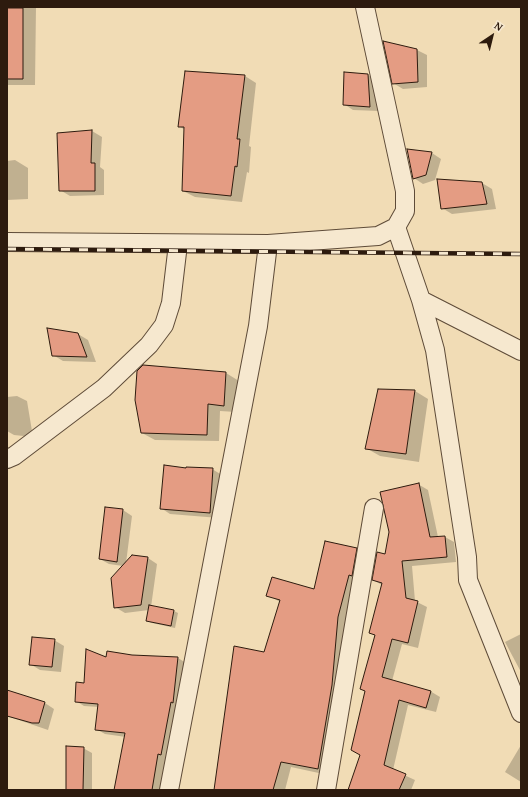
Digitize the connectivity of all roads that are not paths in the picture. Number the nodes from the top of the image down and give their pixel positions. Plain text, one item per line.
1 (364, 7) edge
2 (396, 227) junction
3 (7, 242) edge
4 (178, 244) junction
5 (268, 244) junction
6 (422, 300) junction
7 (521, 351) edge
8 (7, 459) edge
9 (374, 508) dead end
10 (521, 713) edge
11 (169, 790) edge
12 (326, 790) edge

1 - 2 street
2 - 5 street
2 - 6 street
3 - 4 street
4 - 5 street
4 - 8 street
5 - 11 street
6 - 7 street
6 - 10 street
9 - 12 street

